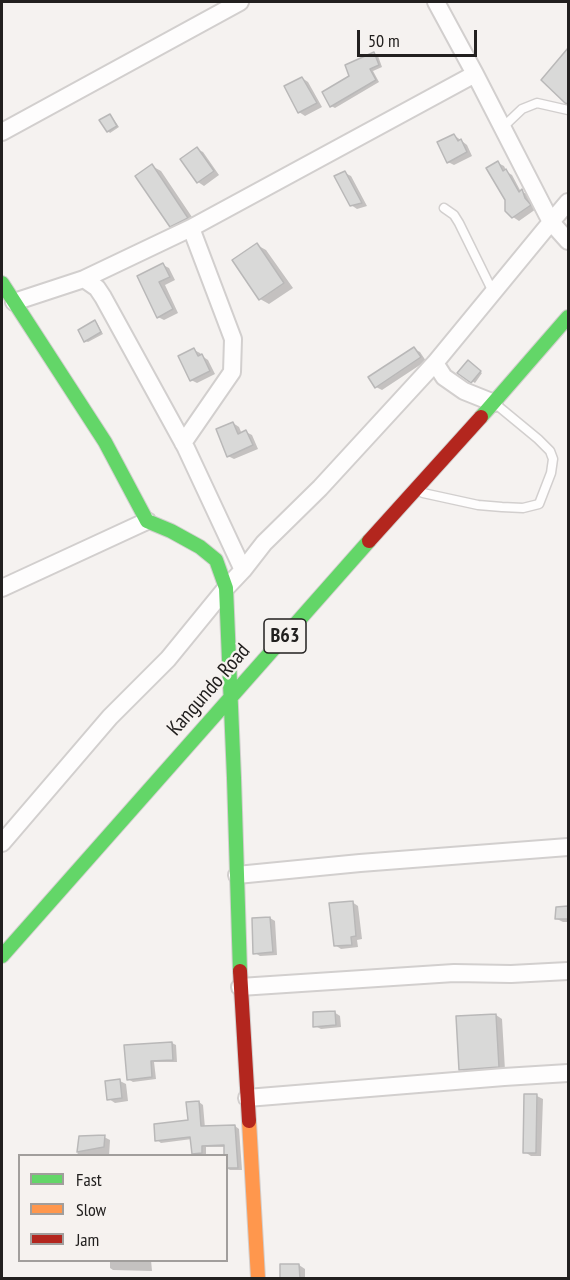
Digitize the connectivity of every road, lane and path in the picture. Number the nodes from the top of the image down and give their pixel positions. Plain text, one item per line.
1 (240, 2) edge
2 (436, 2) edge
3 (475, 74) junction
4 (568, 110) edge
5 (502, 128) junction
6 (2, 132) edge
7 (568, 202) edge
8 (444, 208) dead end
9 (551, 222) junction
10 (191, 228) junction
11 (568, 241) edge
12 (84, 279) junction
13 (2, 283) edge
14 (493, 293) junction
15 (14, 302) junction
16 (568, 317) edge
17 (435, 363) junction
18 (494, 403) junction
19 (183, 443) junction
20 (414, 492) junction
21 (147, 521) junction
22 (243, 570) junction
23 (2, 588) edge
24 (226, 588) junction
25 (230, 698) junction
26 (2, 843) edge
27 (568, 848) edge
28 (237, 875) junction
29 (2, 956) edge
30 (568, 971) edge
31 (240, 987) junction
32 (568, 1073) edge
33 (248, 1098) junction
34 (258, 1278) edge

1 - 6 street
2 - 3 street
3 - 5 street
3 - 10 street
4 - 5 lane
5 - 9 street
7 - 9 street
8 - 14 lane
9 - 11 street
9 - 14 street
10 - 12 street
10 - 19 street
12 - 15 street
12 - 19 street
13 - 15 main road
14 - 17 street
15 - 21 main road
16 - 18 main road, Kangundo Road / B63
17 - 18 street
17 - 22 street
18 - 20 main road, Kangundo Road / B63
18 - 20 lane
19 - 22 street
20 - 25 main road, Kangundo Road / B63
21 - 23 street
21 - 24 main road
22 - 24 street
24 - 25 main road
24 - 26 street
25 - 28 main road
25 - 29 main road, Kangundo Road / B63
27 - 28 street
28 - 31 main road
30 - 31 street
31 - 33 main road
32 - 33 street
33 - 34 main road

